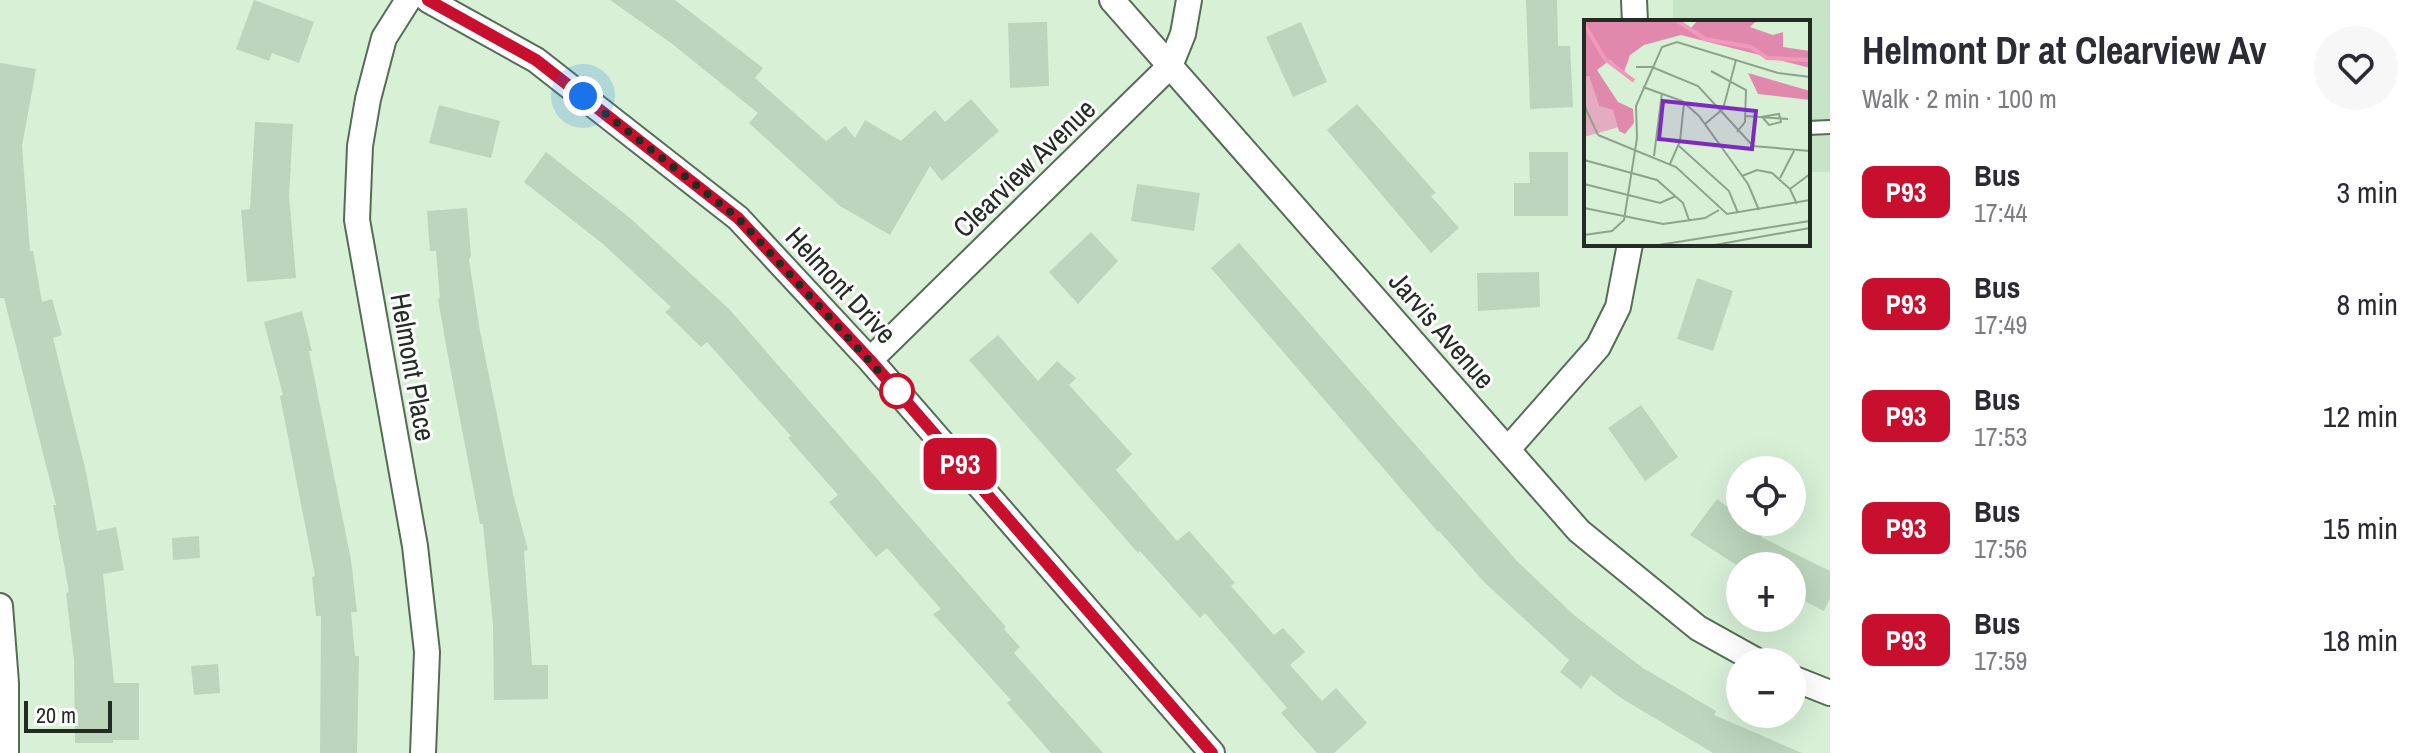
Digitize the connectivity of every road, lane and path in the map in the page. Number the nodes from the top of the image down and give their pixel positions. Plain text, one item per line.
1 (408, 0) edge
2 (428, 0) edge
3 (1112, 0) edge
4 (1189, 0) edge
5 (1634, 0) edge
6 (1635, 20) edge
7 (1170, 66) junction
8 (1830, 127) edge
9 (1810, 128) edge
10 (1630, 246) edge
11 (870, 360) junction
12 (1508, 449) junction
13 (0, 606) edge
14 (1734, 648) edge
15 (1806, 684) edge
16 (1830, 693) edge
17 (6, 753) edge
18 (423, 753) edge
19 (1212, 753) edge

1 - 18 street, Helmont Place
2 - 11 street, Helmont Drive
3 - 7 street, Jarvis Avenue
4 - 7 street, Clearview Avenue
5 - 6 street
7 - 11 street, Clearview Avenue
7 - 12 street, Jarvis Avenue
8 - 9 lane
10 - 12 street
11 - 19 street, Helmont Drive
12 - 14 street, Jarvis Avenue
13 - 17 street
15 - 16 street

